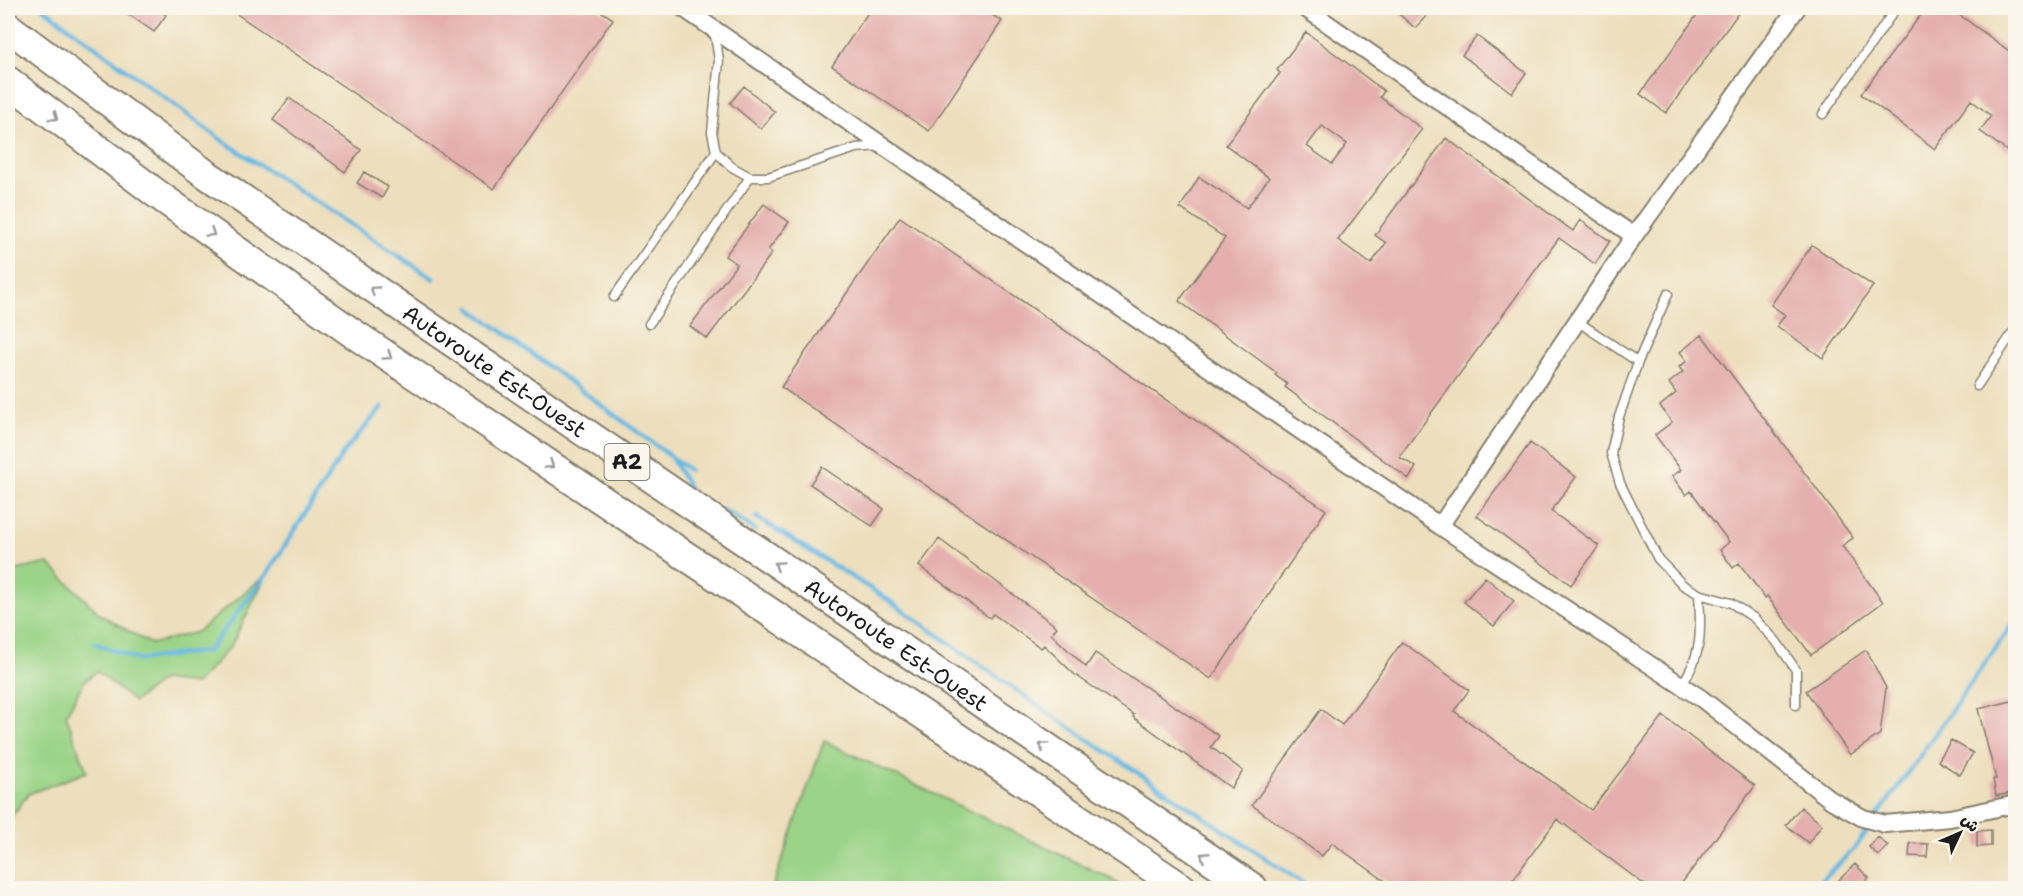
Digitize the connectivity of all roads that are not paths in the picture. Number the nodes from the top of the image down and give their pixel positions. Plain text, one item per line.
1 (683, 8) edge
2 (1305, 8) edge
3 (1797, 8) edge
4 (1896, 8) edge
5 (8, 27) edge
6 (714, 29) junction
7 (8, 81) edge
8 (1823, 114) dead end
9 (883, 146) junction
10 (716, 152) junction
11 (750, 177) junction
12 (1634, 236) junction
13 (1668, 294) dead end
14 (614, 297) dead end
15 (1577, 321) junction
16 (650, 324) dead end
17 (2016, 328) edge
18 (1638, 362) junction
19 (1977, 386) dead end
20 (1440, 526) junction
21 (1699, 594) junction
22 (1681, 685) junction
23 (1796, 705) dead end
24 (2016, 804) edge
25 (1182, 888) edge
26 (1253, 888) edge

1 - 6 street
2 - 12 street
3 - 12 street
4 - 8 lane
26 -> 5 highway, Autoroute Est-Ouest / A2
6 - 9 street
6 - 10 lane
7 -> 25 highway, Autoroute Est-Ouest / A2
9 - 11 lane
9 - 20 street
10 - 11 lane
10 - 14 lane
11 - 16 lane
12 - 15 street
13 - 18 lane
15 - 18 lane
15 - 20 street
17 - 19 lane
18 - 21 lane
20 - 22 street
21 - 22 lane
21 - 23 lane
22 - 24 street

